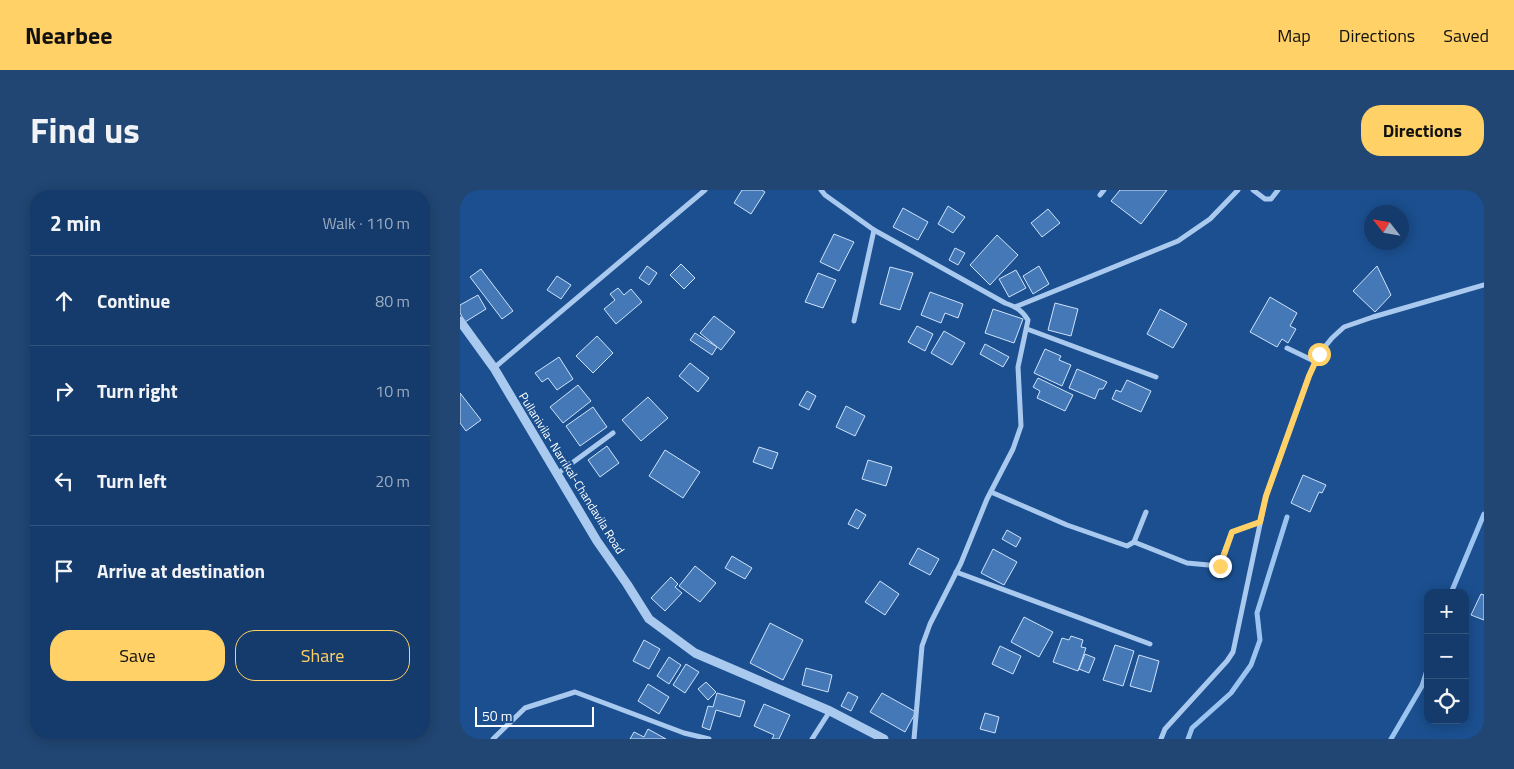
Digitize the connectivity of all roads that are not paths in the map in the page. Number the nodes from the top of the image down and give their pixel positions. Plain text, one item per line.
1 (704, 190) edge
2 (822, 190) edge
3 (1104, 190) edge
4 (1238, 190) edge
5 (1253, 190) edge
6 (1278, 190) edge
7 (1100, 195) dead end
8 (874, 230) junction
9 (1484, 285) edge
10 (1015, 307) junction
11 (854, 321) dead end
12 (461, 326) edge
13 (1027, 329) junction
14 (1287, 348) dead end
15 (1316, 362) junction
16 (494, 368) junction
17 (1156, 377) dead end
18 (613, 433) dead end
19 (557, 474) junction
20 (991, 492) junction
21 (1146, 512) dead end
22 (1260, 522) junction
23 (1134, 542) junction
24 (956, 572) junction
25 (1150, 644) dead end
26 (830, 711) junction
27 (493, 739) edge
28 (710, 739) edge
29 (812, 739) edge
30 (884, 739) edge
31 (914, 739) edge
32 (1161, 739) edge

1 - 16 street
2 - 8 street
3 - 7 street
4 - 10 street
5 - 6 street
8 - 10 street
8 - 11 street
9 - 15 street
10 - 13 street
12 - 16 street, Pullanivila- Narrikal-Chandavila Road
13 - 17 street
13 - 20 street
14 - 15 street
15 - 22 street
16 - 19 street, Pullanivila- Narrikal-Chandavila Road
18 - 19 street
19 - 26 street, Pullanivila- Narrikal-Chandavila Road
20 - 23 street
20 - 24 street
21 - 23 street
22 - 23 street
22 - 32 street
24 - 25 street
24 - 31 street
26 - 29 street
26 - 30 street, Pullanivila- Narrikal-Chandavila Road
27 - 28 street

